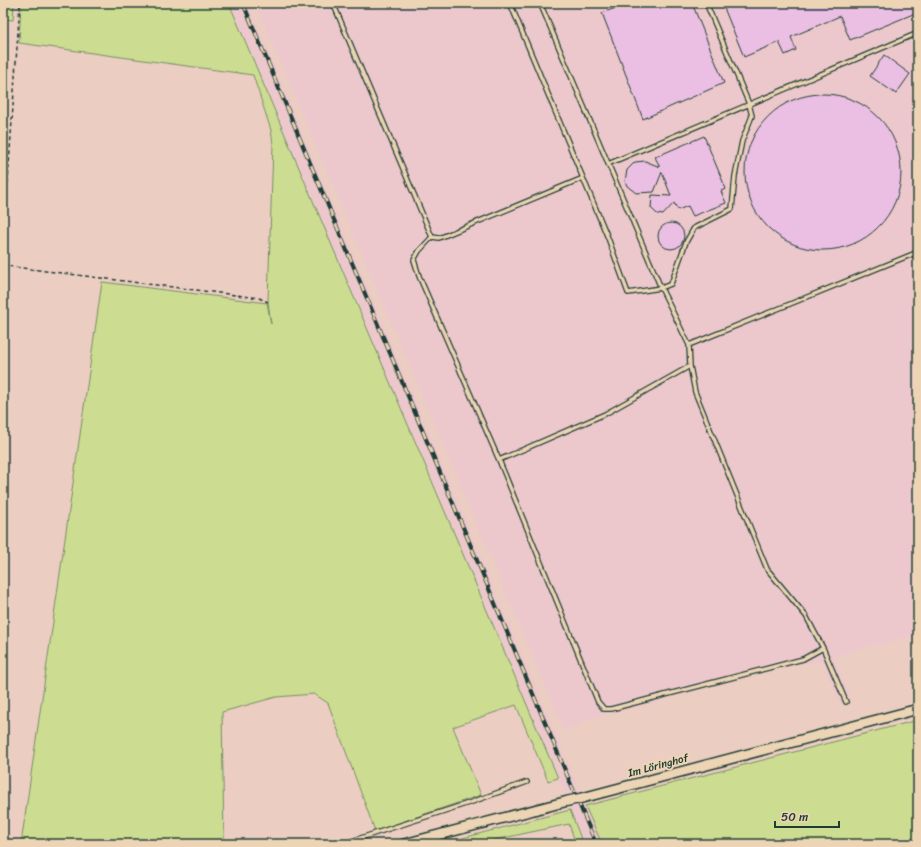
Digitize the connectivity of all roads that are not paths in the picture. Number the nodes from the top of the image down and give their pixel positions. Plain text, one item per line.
1 (333, 3) edge
2 (510, 3) edge
3 (540, 3) edge
4 (706, 3) edge
5 (918, 33) edge
6 (749, 104) junction
7 (608, 164) junction
8 (583, 178) junction
9 (432, 237) junction
10 (918, 252) edge
11 (661, 288) junction
12 (689, 345) junction
13 (690, 366) junction
14 (499, 460) junction
15 (823, 648) junction
16 (846, 702) dead end
17 (918, 709) edge
18 (528, 782) dead end
19 (342, 844) edge
20 (404, 844) edge

1 - 9 lane
2 - 8 lane
3 - 7 lane
4 - 6 lane
5 - 6 lane
6 - 7 lane
6 - 11 lane
7 - 11 lane
8 - 9 lane
8 - 11 lane
9 - 14 lane
10 - 12 lane
11 - 12 lane
12 - 13 lane
13 - 14 lane
13 - 15 lane
14 - 15 lane
15 - 16 lane
17 - 20 street, Im Löringhof, bridge
18 - 19 lane

